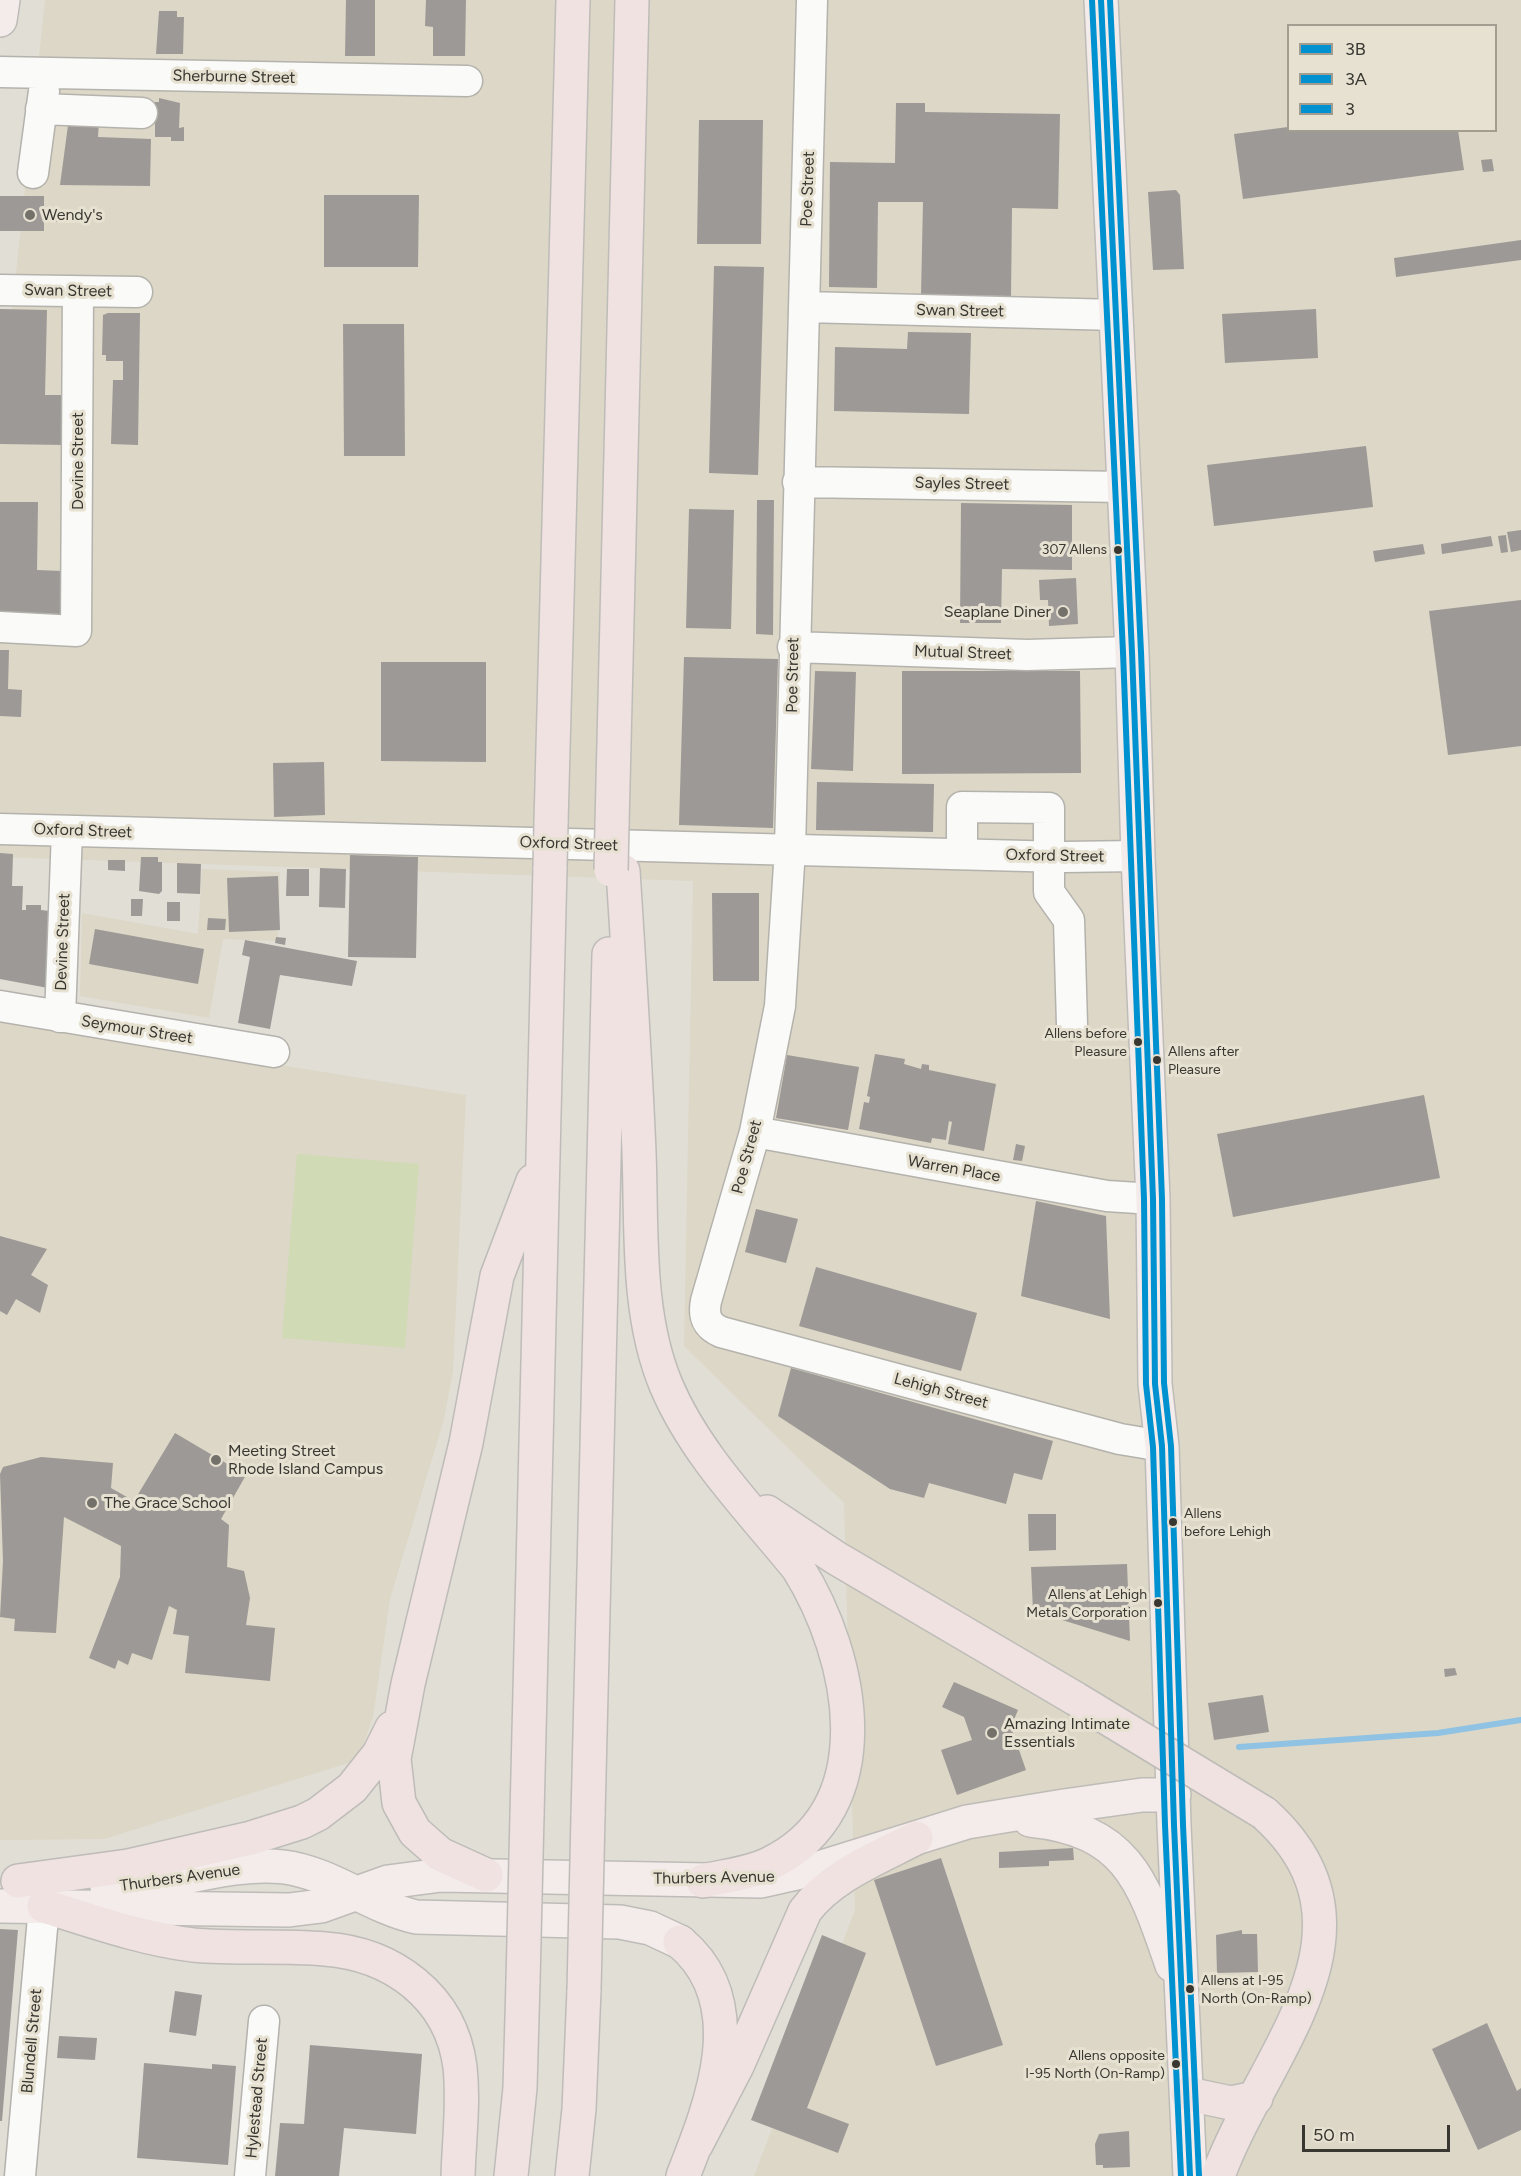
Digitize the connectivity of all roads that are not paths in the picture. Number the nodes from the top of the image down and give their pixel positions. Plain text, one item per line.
1 (3, 0) edge
2 (562, 0) edge
3 (573, 0) edge
4 (632, 0) edge
5 (812, 0) edge
6 (1101, 0) edge
7 (0, 20) edge
8 (571, 48) junction
9 (0, 72) edge
10 (46, 73) junction
11 (467, 81) dead end
12 (41, 109) junction
13 (142, 113) dead end
14 (33, 172) dead end
15 (0, 290) edge
16 (78, 292) junction
17 (137, 292) dead end
18 (804, 307) junction
19 (1117, 315) junction
20 (798, 482) junction
21 (1125, 487) junction
22 (0, 627) edge
23 (793, 647) junction
24 (1132, 652) junction
25 (0, 829) edge
26 (67, 831) junction
27 (790, 849) junction
28 (962, 854) junction
29 (1049, 856) junction
30 (1138, 856) junction
31 (617, 871) junction
32 (0, 1006) edge
33 (60, 1017) junction
34 (1072, 1025) dead end
35 (274, 1052) dead end
36 (755, 1132) junction
37 (542, 1159) junction
38 (1153, 1199) junction
39 (721, 1332) joint
40 (1162, 1446) junction
41 (712, 1464) junction
42 (408, 1684) junction
43 (1174, 1795) junction
44 (995, 1817) junction
45 (916, 1838) junction
46 (486, 1875) junction
47 (702, 1881) junction
48 (6, 1889) edge
49 (354, 1892) junction
50 (44, 1906) junction
51 (680, 1942) joint
52 (1184, 1998) junction
53 (264, 2021) dead end
54 (1188, 2094) junction
55 (1256, 2098) junction
56 (696, 2145) junction
57 (20, 2176) edge
58 (250, 2176) edge
59 (458, 2176) edge
60 (511, 2176) edge
61 (572, 2176) edge
62 (683, 2176) edge
63 (1190, 2176) edge
64 (1218, 2176) edge

1 - 7 main road
2 - 8 highway
3 - 8 highway
4 - 31 highway, bridge
5 - 18 street, Poe Street
6 - 19 main road
8 - 37 highway, bridge
9 - 10 street, Sherburne Street
10 - 11 street, Sherburne Street
10 - 12 street
12 - 13 street
12 - 14 street
15 - 16 street, Swan Street
16 - 17 street, Swan Street
16 - 22 street, Devine Street
18 - 19 street, Swan Street
18 - 20 street, Poe Street
19 - 21 main road
20 - 21 street, Sayles Street
20 - 23 street, Poe Street
21 - 24 main road
23 - 24 street, Mutual Street
23 - 27 street, Poe Street
24 - 30 main road
25 - 26 street, Oxford Street
26 - 27 street, Oxford Street
26 - 33 street, Devine Street
27 - 28 street, Oxford Street
27 - 36 street, Poe Street
28 - 29 street, Oxford Street
28 - 29 street
29 - 30 street, Oxford Street
29 - 34 street
30 - 38 main road
31 - 41 highway
31 - 61 highway, bridge
32 - 33 street, Seymour Street
33 - 35 street, Seymour Street
36 - 38 street, Warren Place
36 - 39 street, Poe Street
37 - 42 highway
37 - 60 highway, bridge
38 - 40 main road
39 - 40 street, Lehigh Street
40 - 43 main road
41 - 47 highway
41 - 55 highway, bridge
42 - 46 highway
42 - 48 highway
43 - 44 main road, Thurbers Avenue
43 - 52 main road
44 - 45 main road, Thurbers Avenue
44 - 52 main road
45 - 47 main road, Thurbers Avenue
45 - 56 highway
46 - 47 main road, Thurbers Avenue
46 - 49 main road, Thurbers Avenue
48 - 49 main road, Thurbers Avenue
48 - 50 main road, Thurbers Avenue
49 - 50 main road, Thurbers Avenue
49 - 51 main road, Thurbers Avenue
50 - 57 street, Blundell Street
50 - 59 highway
51 - 56 highway
52 - 54 main road
53 - 58 street, Hylestead Street
54 - 55 highway
54 - 63 main road
55 - 64 highway
56 - 62 highway

